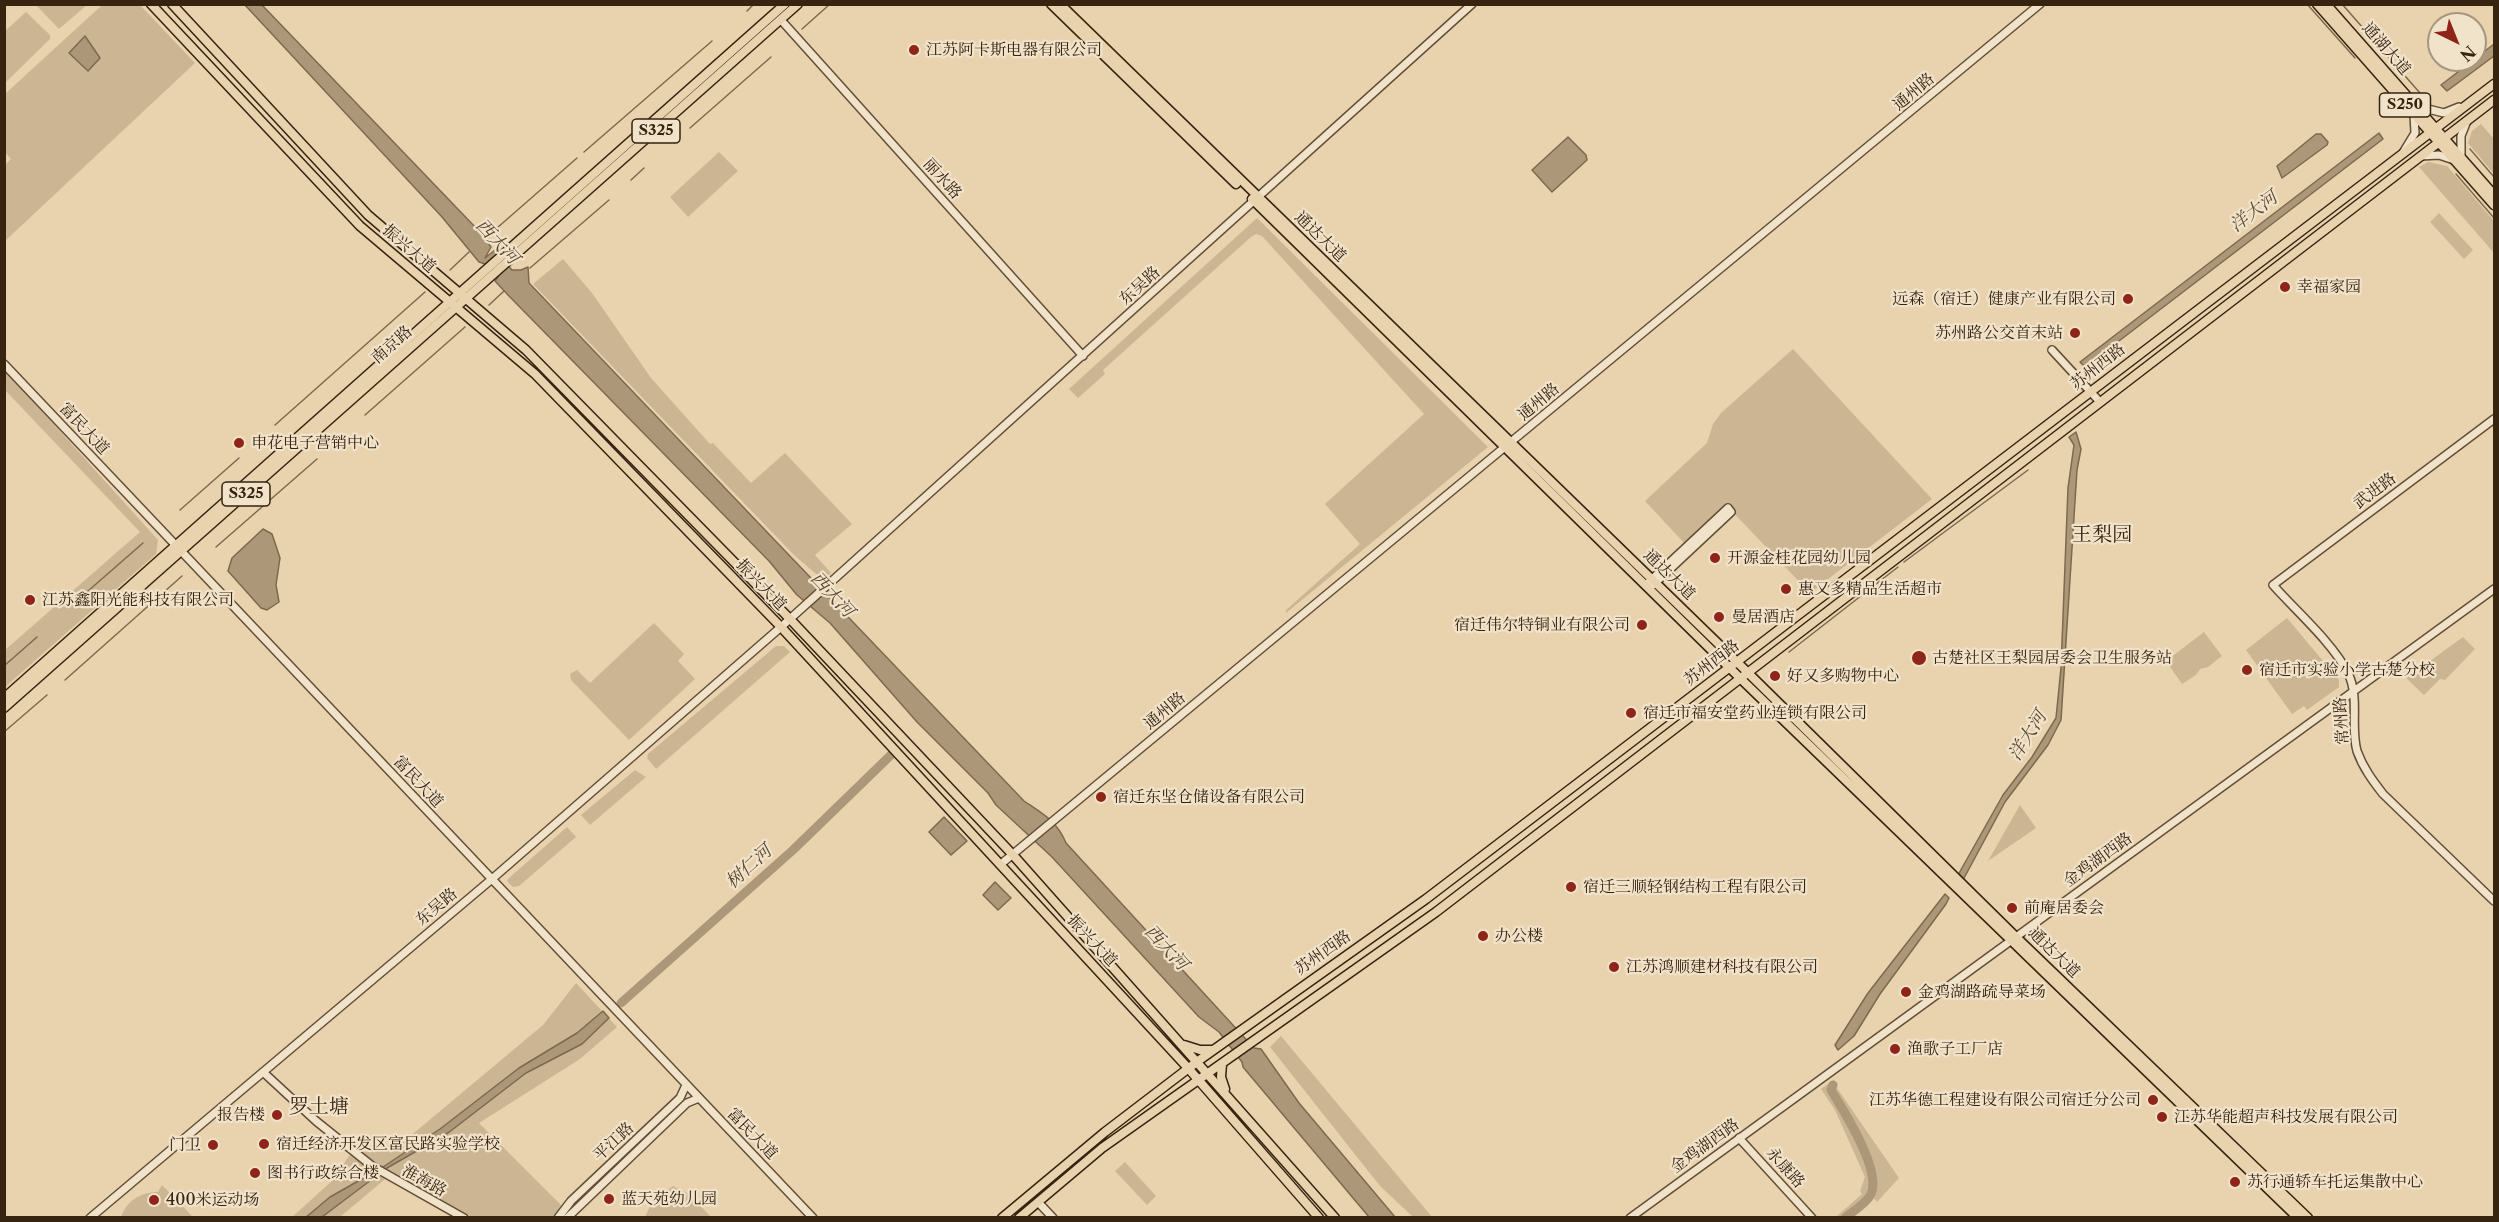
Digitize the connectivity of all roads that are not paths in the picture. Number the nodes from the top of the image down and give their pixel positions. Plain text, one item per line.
1 (151, 4) edge
2 (172, 4) edge
3 (785, 4) edge
4 (798, 4) edge
5 (1051, 4) edge
6 (1060, 4) edge
7 (1472, 4) edge
8 (2040, 4) edge
9 (2317, 4) edge
10 (2326, 4) edge
11 (781, 20) junction
12 (2494, 84) edge
13 (2486, 91) junction
14 (2494, 100) edge
15 (2472, 101) junction
16 (2415, 110) junction
17 (2468, 120) junction
18 (2433, 130) junction
19 (2441, 139) junction
20 (2404, 151) junction
21 (2418, 157) junction
22 (2458, 159) junction
23 (2494, 195) edge
24 (1256, 199) junction
25 (2494, 205) edge
26 (511, 255) junction
27 (485, 277) junction
28 (2226, 287) junction
29 (459, 293) junction
30 (2234, 298) junction
31 (466, 299) junction
32 (449, 302) junction
33 (456, 308) junction
34 (2052, 350) dead end
35 (1083, 356) junction
36 (4, 364) edge
37 (2116, 372) junction
38 (2124, 383) junction
39 (2091, 391) junction
40 (2100, 402) junction
41 (2070, 408) junction
42 (2078, 418) junction
43 (2494, 419) edge
44 (1508, 445) junction
45 (1700, 538) junction
46 (179, 548) junction
47 (1651, 584) junction
48 (2273, 585) joint
49 (2494, 589) edge
50 (794, 616) junction
51 (781, 627) junction
52 (1734, 665) junction
53 (1744, 676) junction
54 (2354, 690) junction
55 (4, 698) edge
56 (4, 708) edge
57 (1013, 855) junction
58 (1001, 864) junction
59 (492, 879) junction
60 (2494, 901) edge
61 (2012, 938) junction
62 (1183, 1045) junction
63 (1215, 1048) junction
64 (1176, 1055) junction
65 (1198, 1061) junction
66 (1224, 1062) junction
67 (1188, 1068) junction
68 (263, 1072) junction
69 (1208, 1073) junction
70 (1175, 1079) junction
71 (1199, 1080) junction
72 (686, 1085) junction
73 (1183, 1092) junction
74 (699, 1098) junction
75 (1174, 1098) junction
76 (1231, 1100) junction
77 (1219, 1103) junction
78 (1739, 1138) junction
79 (1038, 1202) junction
80 (90, 1218) edge
81 (464, 1218) edge
82 (558, 1218) edge
83 (567, 1218) edge
84 (813, 1218) edge
85 (1002, 1218) edge
86 (1019, 1218) edge
87 (1053, 1218) edge
88 (1319, 1218) edge
89 (1335, 1218) edge
90 (1630, 1218) edge
91 (1812, 1218) edge
92 (2298, 1218) edge
93 (2308, 1218) edge

1 - 32 main road, 振兴大道
2 - 29 main road, 振兴大道
3 - 26 main road, 南京路 / S325
4 - 11 main road, 南京路 / S325
5 - 24 main road, 通达大道
6 - 24 main road, 通达大道
7 - 24 street, 东吴路
8 - 44 street, 通州路
9 - 16 main road, 通湖大道 / S250
10 - 16 main road, 通湖大道 / S250
11 - 26 main road, 南京路 / S325
11 - 35 street, 丽水路
12 - 13 main road, 苏州西路
13 - 14 street
13 - 15 main road, 苏州西路
14 - 17 main road, 苏州西路
15 - 16 street
15 - 18 main road, 苏州西路
16 - 18 main road, 通湖大道 / S250
16 - 20 street
17 - 19 main road, 苏州西路
17 - 22 street
18 - 19 main road, 通湖大道 / S250
18 - 20 main road, 苏州西路
19 - 21 main road, 苏州西路
19 - 22 main road, 通湖大道 / S250
20 - 28 main road, 苏州西路
21 - 22 street
21 - 30 main road, 苏州西路
22 - 23 main road, 通湖大道 / S250
22 - 25 main road, 通湖大道 / S250
24 - 35 street, 东吴路
24 - 44 main road, 通达大道
26 - 27 main road, 南京路 / S325
27 - 29 main road, 南京路 / S325
27 - 31 main road, 南京路 / S325
28 - 30 street
28 - 37 main road, 苏州西路
29 - 31 main road, 振兴大道
29 - 32 main road, 南京路 / S325
30 - 38 main road, 苏州西路
31 - 33 main road, 南京路 / S325
31 - 50 main road, 振兴大道
32 - 33 main road, 振兴大道
32 - 46 main road, 南京路 / S325
33 - 46 main road, 南京路 / S325
33 - 51 main road, 振兴大道
34 - 39 street
35 - 50 street, 东吴路
36 - 46 street, 富民大道
37 - 38 street
37 - 39 main road, 苏州西路
38 - 40 main road, 苏州西路
39 - 40 street
39 - 41 main road, 苏州西路
40 - 42 main road, 苏州西路
41 - 42 street
41 - 52 main road, 苏州西路
42 - 53 main road, 苏州西路
43 - 48 street, 武进路
44 - 47 main road, 通达大道
44 - 57 street, 通州路
45 - 45 street
45 - 47 street
46 - 55 main road, 南京路 / S325
46 - 56 main road, 南京路 / S325
46 - 59 street, 富民大道
47 - 52 main road, 通达大道
48 - 54 street, 常州路
49 - 54 street, 金鸡湖西路
50 - 51 street, 东吴路
50 - 57 main road, 振兴大道
51 - 58 main road, 振兴大道
51 - 59 street, 东吴路
52 - 53 main road, 通达大道
52 - 63 main road, 苏州西路
53 - 61 main road, 通达大道
53 - 66 main road, 苏州西路
54 - 60 street, 常州路
54 - 61 street, 金鸡湖西路
57 - 58 street, 通州路
57 - 62 main road, 振兴大道
58 - 64 main road, 振兴大道
59 - 68 street, 东吴路
59 - 72 street, 富民大道
61 - 78 street, 金鸡湖西路
61 - 92 main road, 通达大道
61 - 93 main road, 通达大道
62 - 63 main road
62 - 65 main road, 振兴大道
63 - 65 main road, 苏州西路
64 - 67 main road, 振兴大道
64 - 70 main road
65 - 67 main road, 苏州西路
65 - 69 main road, 振兴大道
66 - 69 main road, 苏州西路
66 - 76 main road
67 - 70 main road, 苏州西路
67 - 71 main road, 振兴大道
68 - 80 street, 东吴路
68 - 81 street, 淮海路
69 - 71 main road, 苏州西路
69 - 76 main road, 振兴大道
70 - 73 main road
70 - 85 main road, 苏州西路
71 - 73 main road, 苏州西路
71 - 77 main road, 振兴大道
72 - 74 street, 富民大道
72 - 82 street, 平江路
73 - 75 main road, 苏州西路
74 - 83 street, 平江路
74 - 84 street, 富民大道
75 - 77 main road
75 - 79 main road, 苏州西路
76 - 89 main road, 振兴大道
77 - 88 main road, 振兴大道
78 - 90 street, 金鸡湖西路
78 - 91 street, 永康路
79 - 86 main road, 苏州西路
79 - 87 street

